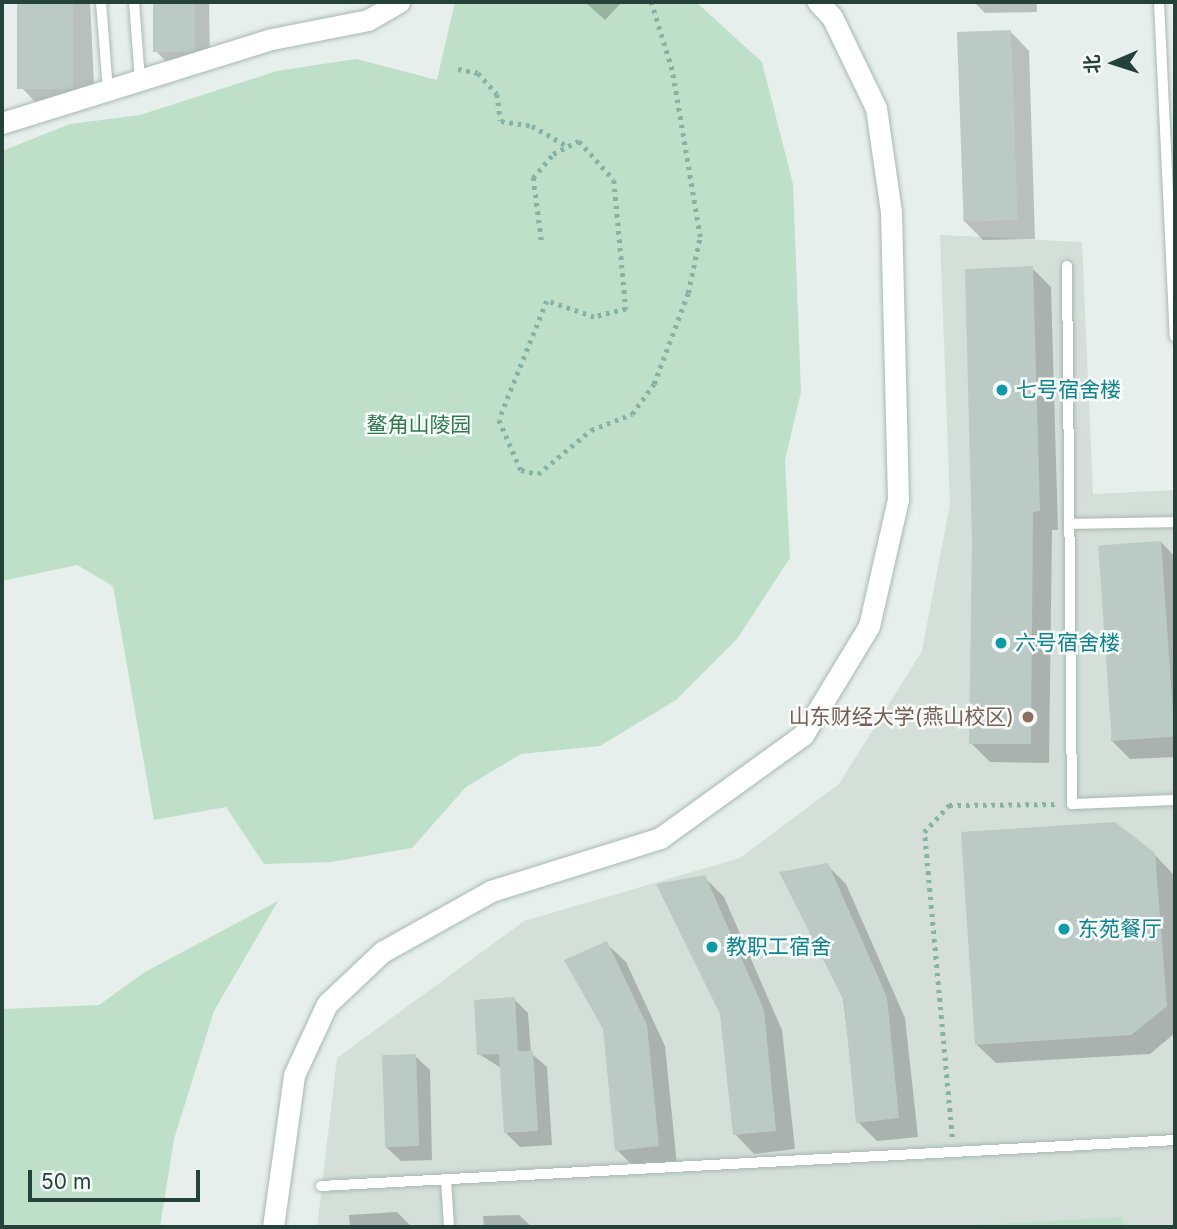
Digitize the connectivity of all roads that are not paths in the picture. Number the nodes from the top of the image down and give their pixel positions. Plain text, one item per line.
1 (102, 2) edge
2 (134, 2) edge
3 (399, 2) edge
4 (818, 2) edge
5 (1159, 2) edge
6 (140, 80) junction
7 (108, 90) junction
8 (1170, 99) edge
9 (2, 123) edge
10 (1067, 266) dead end
11 (1175, 337) edge
12 (1175, 522) edge
13 (1070, 524) junction
14 (1175, 800) edge
15 (1175, 1140) edge
16 (446, 1180) junction
17 (321, 1185) dead end
18 (274, 1227) edge
19 (449, 1227) edge

1 - 7 lane
2 - 6 lane
3 - 6 street
4 - 18 street
5 - 8 lane
6 - 7 street
7 - 9 street
8 - 11 lane
10 - 13 lane
12 - 13 lane
13 - 14 lane
15 - 16 lane
16 - 17 lane
16 - 19 lane

